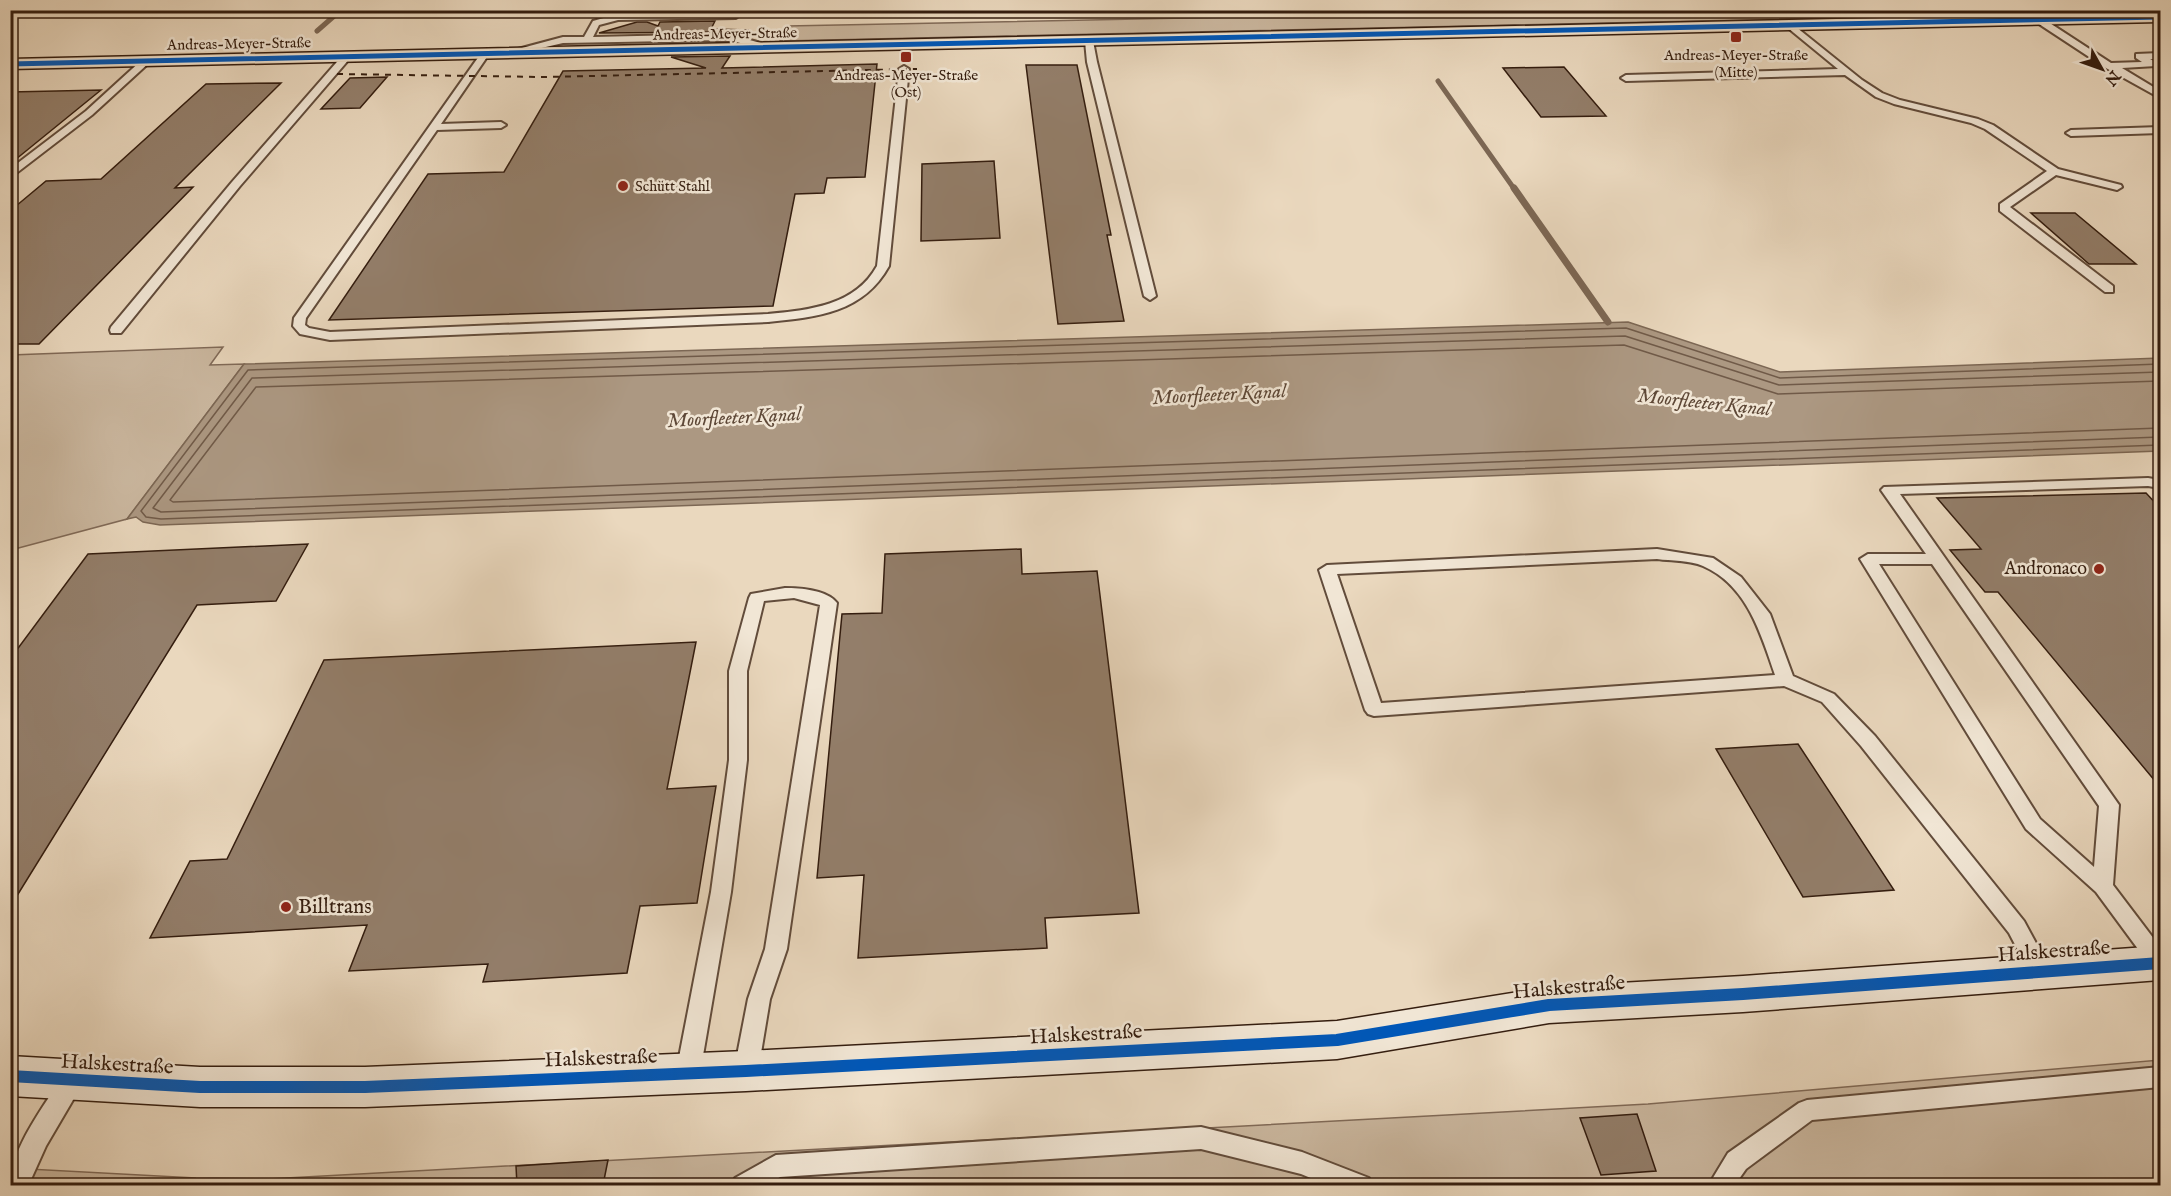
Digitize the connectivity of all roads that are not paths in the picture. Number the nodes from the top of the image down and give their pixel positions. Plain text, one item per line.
1 (640, 10) edge
2 (737, 13) edge
3 (618, 17) junction
4 (2160, 17) edge
5 (2039, 20) junction
6 (1791, 26) junction
7 (726, 37) junction
8 (587, 39) junction
9 (1089, 41) junction
10 (773, 48) junction
11 (493, 54) junction
12 (2160, 56) edge
13 (346, 57) junction
14 (146, 61) junction
15 (10, 64) edge
16 (2111, 66) junction
17 (904, 69) dead end
18 (1847, 72) junction
19 (1626, 78) dead end
20 (2160, 95) edge
21 (501, 125) dead end
22 (434, 127) junction
23 (2160, 130) edge
24 (2071, 133) dead end
25 (2054, 171) junction
26 (10, 175) edge
27 (2117, 188) dead end
28 (2109, 290) dead end
29 (1150, 296) dead end
30 (116, 330) dead end
31 (2160, 484) edge
32 (1937, 559) junction
33 (1786, 680) junction
34 (2103, 886) junction
35 (2160, 962) edge
36 (2040, 971) junction
37 (746, 1071) junction
38 (688, 1073) junction
39 (10, 1076) edge
40 (2160, 1077) edge
41 (72, 1082) junction
42 (15, 1185) edge
43 (744, 1185) edge
44 (1360, 1185) edge
45 (1720, 1185) edge

1 - 3 lane
2 - 3 lane
2 - 7 lane
3 - 8 lane
4 - 5 main road, Andreas-Meyer-Straße
5 - 6 main road, Andreas-Meyer-Straße
5 - 16 lane
6 - 9 main road, Andreas-Meyer-Straße
6 - 18 lane
7 - 8 lane
7 - 10 lane
8 - 11 lane
9 - 10 main road, Andreas-Meyer-Straße
9 - 29 lane
10 - 11 main road, Andreas-Meyer-Straße
11 - 13 main road, Andreas-Meyer-Straße
11 - 22 lane
12 - 16 lane
13 - 14 main road, Andreas-Meyer-Straße
13 - 30 lane
14 - 15 main road, Andreas-Meyer-Straße
14 - 26 lane
16 - 20 lane
17 - 22 lane
18 - 19 lane
18 - 25 lane
21 - 22 lane
23 - 24 lane
25 - 27 lane
25 - 28 lane
31 - 32 lane
32 - 34 lane
32 - 34 lane
33 - 33 lane
33 - 36 lane
34 - 35 lane
35 - 36 street, Halskestraße
36 - 37 street, Halskestraße
37 - 38 street, Halskestraße
37 - 38 lane
38 - 41 street, Halskestraße
39 - 41 street, Halskestraße
40 - 45 lane
41 - 42 lane
43 - 44 lane

